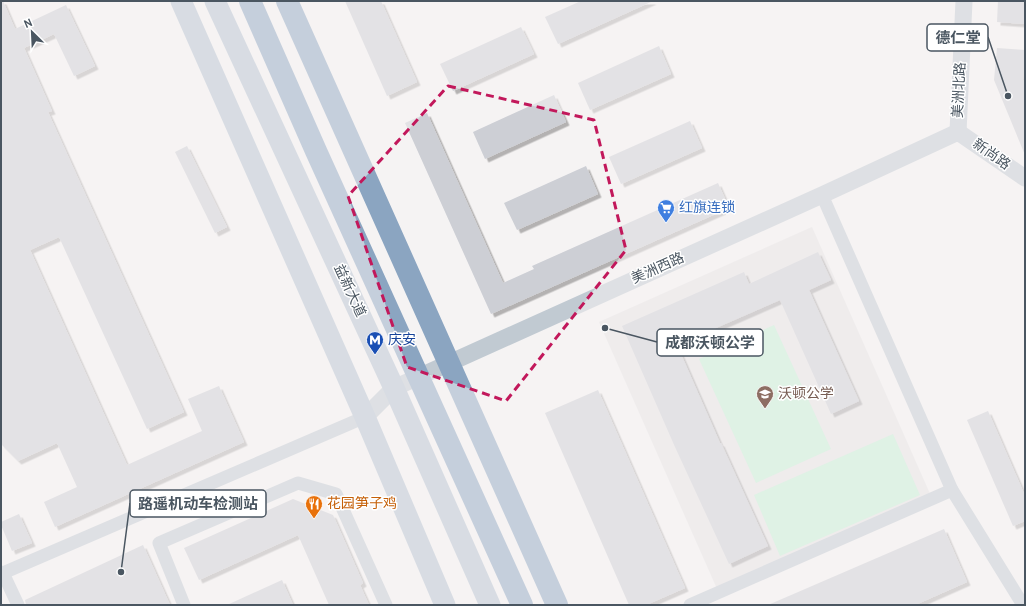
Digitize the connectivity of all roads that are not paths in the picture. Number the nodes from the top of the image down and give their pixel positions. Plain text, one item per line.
1 (182, 1) edge
2 (215, 1) edge
3 (250, 1) edge
4 (287, 1) edge
5 (964, 1) edge
6 (958, 132) junction
7 (1025, 178) edge
8 (822, 195) junction
9 (394, 388) junction
10 (366, 418) junction
11 (952, 490) junction
12 (2, 573) edge
13 (18, 605) edge
14 (184, 605) edge
15 (386, 605) edge
16 (445, 605) edge
17 (490, 605) edge
18 (522, 605) edge
19 (557, 605) edge
20 (690, 605) edge
21 (1023, 605) edge

1 - 10 main road
2 - 9 main road, 益新大道
3 - 18 highway
4 - 19 highway
5 - 6 street, 美洲北路
6 - 7 street, 新尚路
6 - 8 street, 美洲西路
8 - 9 street, 美洲西路
8 - 11 street
9 - 10 street, 美洲西路
9 - 17 main road, 益新大道
10 - 12 street
10 - 16 main road
11 - 20 street
11 - 21 street
12 - 13 street
14 - 15 street

